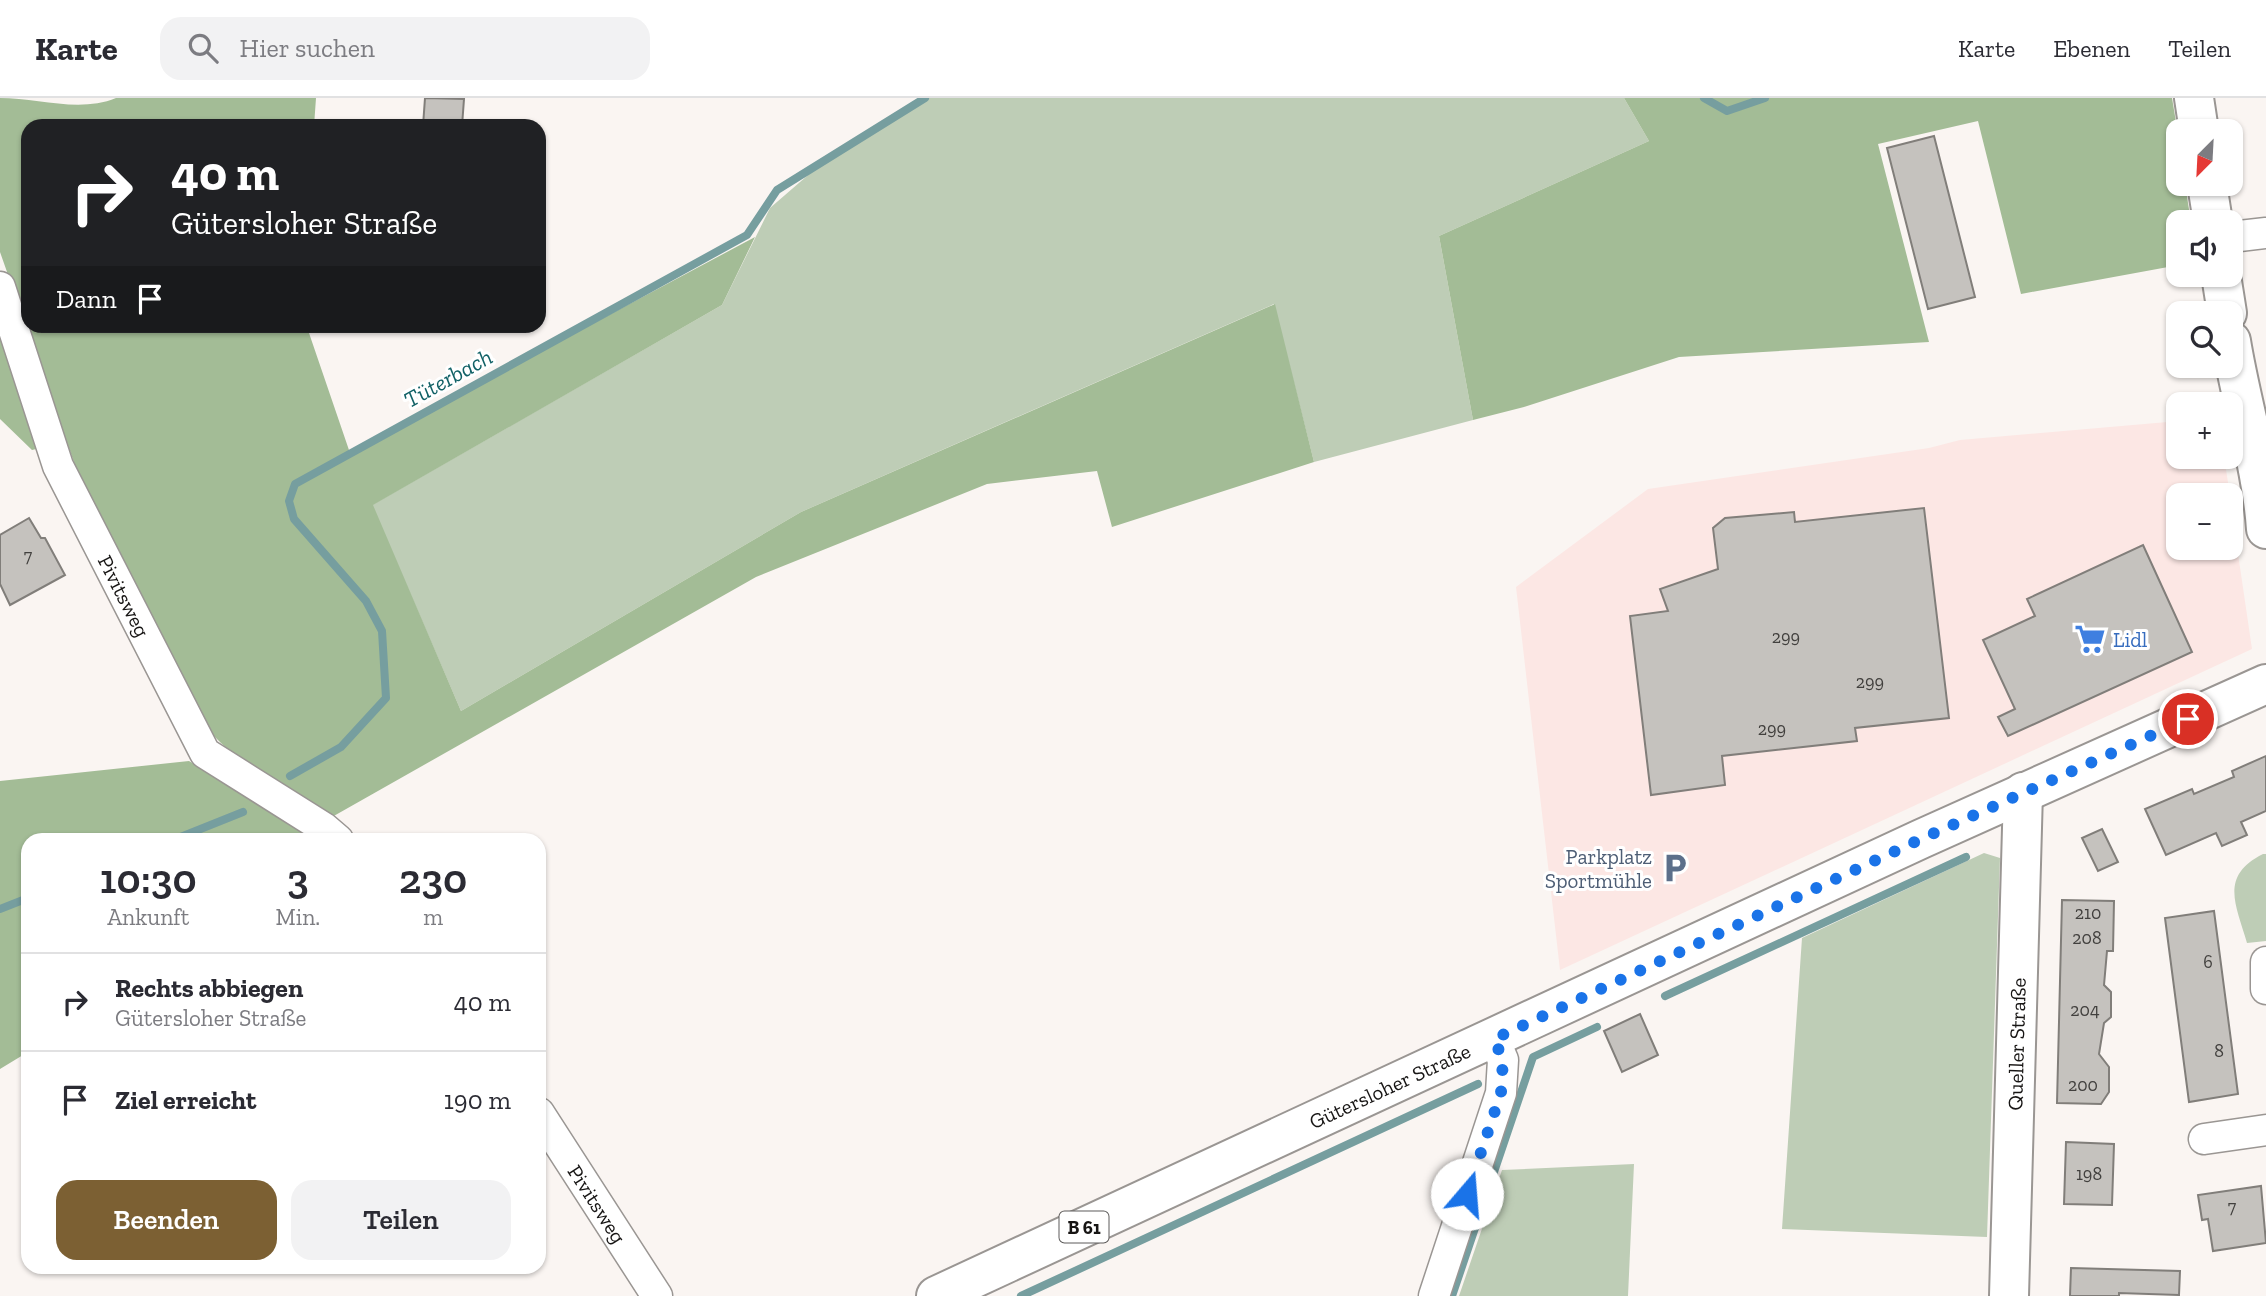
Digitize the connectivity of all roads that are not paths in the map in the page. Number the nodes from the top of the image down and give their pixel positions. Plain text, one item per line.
1 (2194, 98) edge
2 (2197, 119) edge
3 (2266, 233) edge
4 (2243, 236) edge
5 (0, 287) edge
6 (2238, 378) edge
7 (2265, 508) edge
8 (2266, 684) edge
9 (2023, 792) junction
10 (330, 833) edge
11 (2266, 962) edge
12 (2266, 989) edge
13 (1494, 1039) junction
14 (546, 1124) edge
15 (2266, 1130) edge
16 (2204, 1139) dead end
17 (657, 1296) edge
18 (936, 1296) edge
19 (1434, 1296) edge
20 (2009, 1296) edge

1 - 2 main road
3 - 4 street
5 - 10 street, Pivitsweg
6 - 7 main road
8 - 9 main road, Gütersloher Straße / B 61
9 - 13 main road, Gütersloher Straße / B 61
9 - 20 main road, Queller Straße
11 - 12 street
13 - 18 main road, Gütersloher Straße / B 61
13 - 19 street
14 - 17 street, Pivitsweg
15 - 16 street

